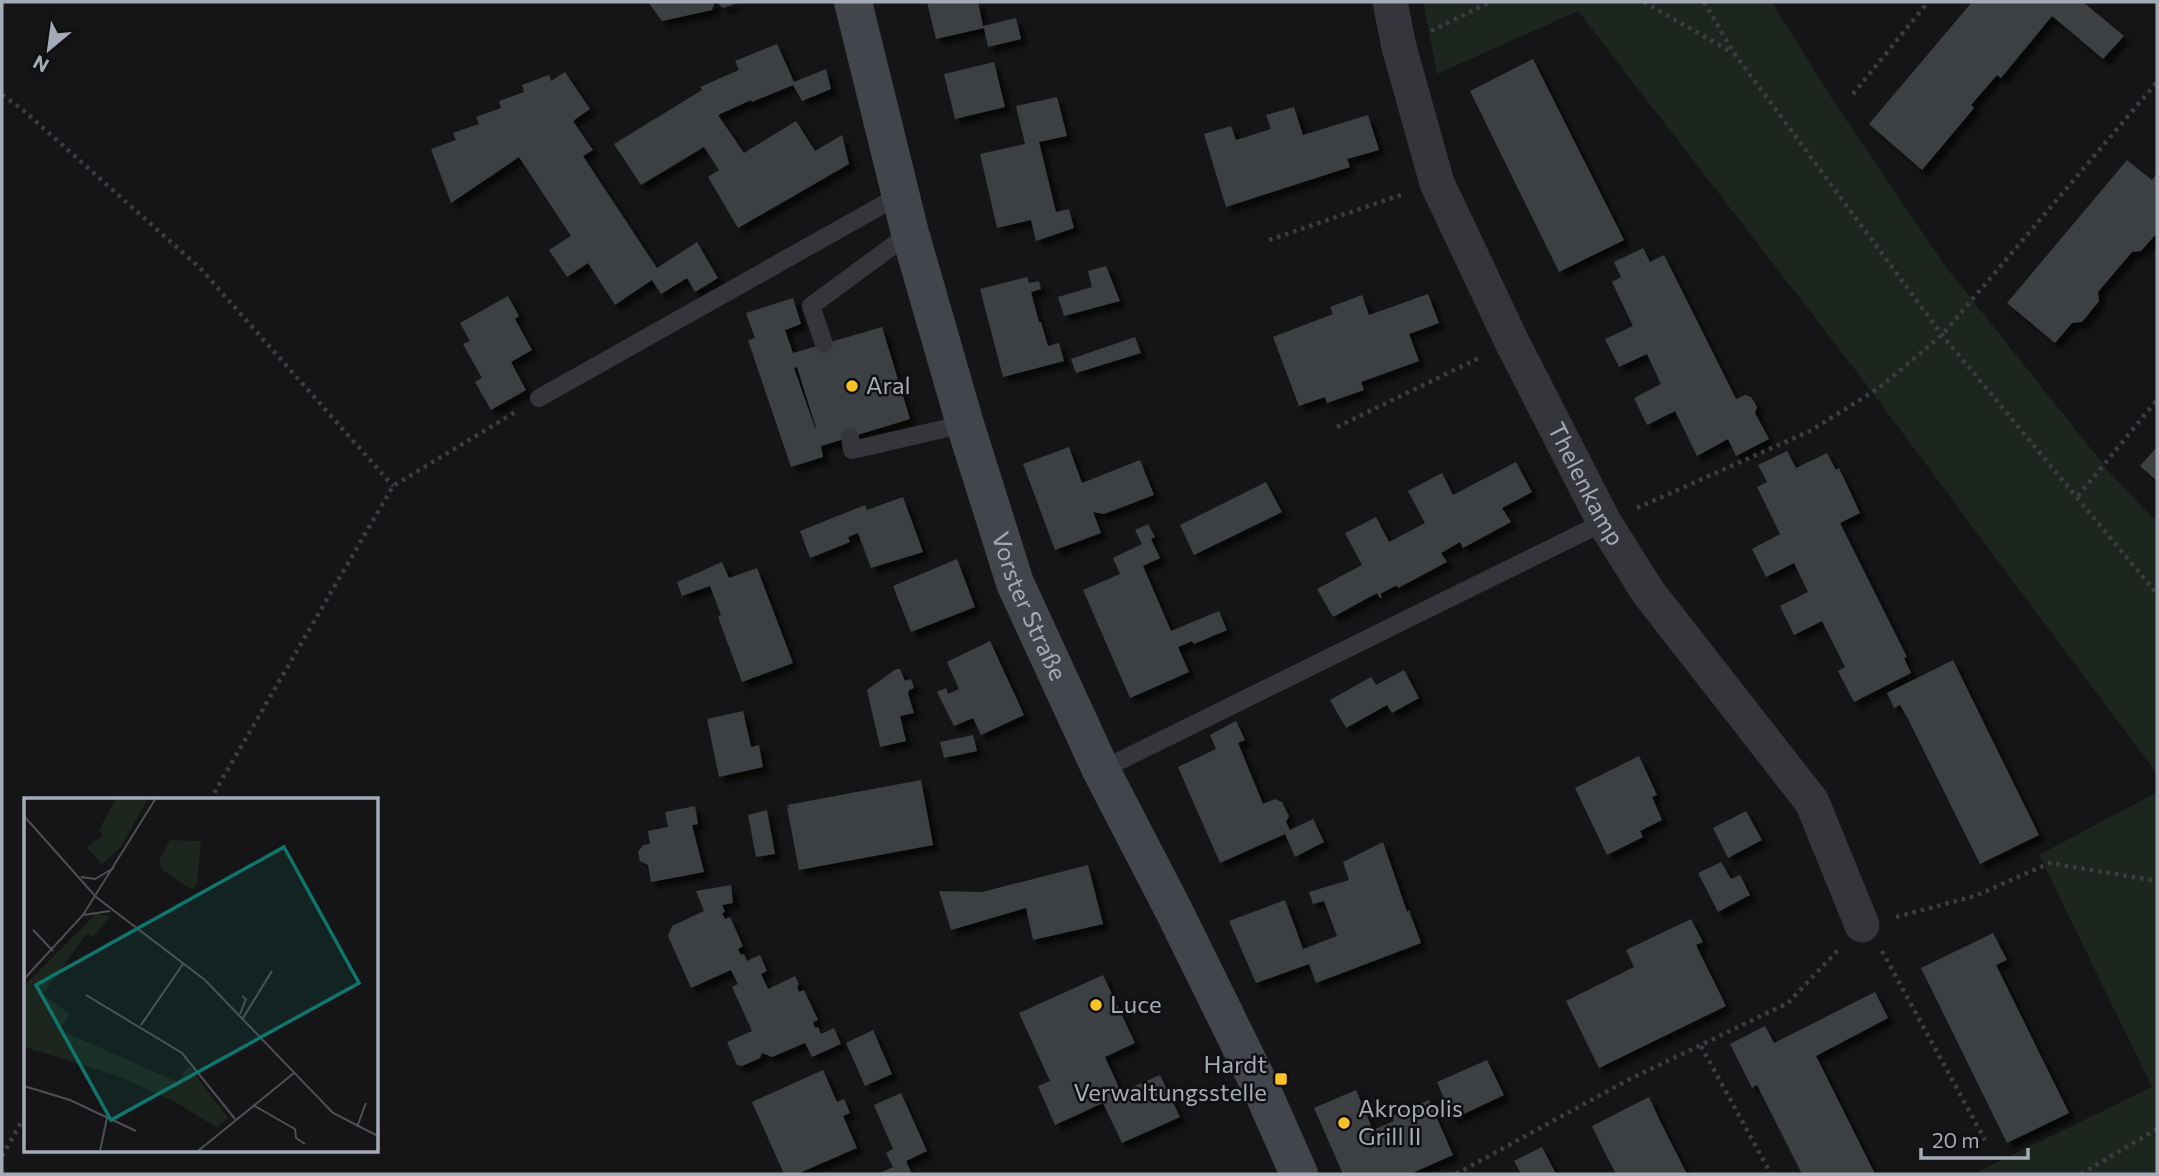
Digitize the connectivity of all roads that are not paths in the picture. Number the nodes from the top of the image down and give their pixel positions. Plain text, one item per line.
1 (853, 2) edge
2 (1390, 2) edge
3 (900, 195) junction
4 (910, 233) junction
5 (824, 344) dead end
6 (539, 398) road end
7 (965, 424) junction
8 (850, 437) dead end
9 (1604, 522) junction
10 (1101, 770) junction
11 (1862, 925) road end
12 (1299, 1174) edge

1 - 3 main road, Vorster Straße
2 - 9 street, Thelenkamp
3 - 4 main road, Vorster Straße
3 - 6 lane
4 - 5 lane
4 - 7 main road, Vorster Straße
7 - 8 lane
7 - 10 main road, Vorster Straße
9 - 10 lane
9 - 11 street, Thelenkamp
10 - 12 main road, Vorster Straße

